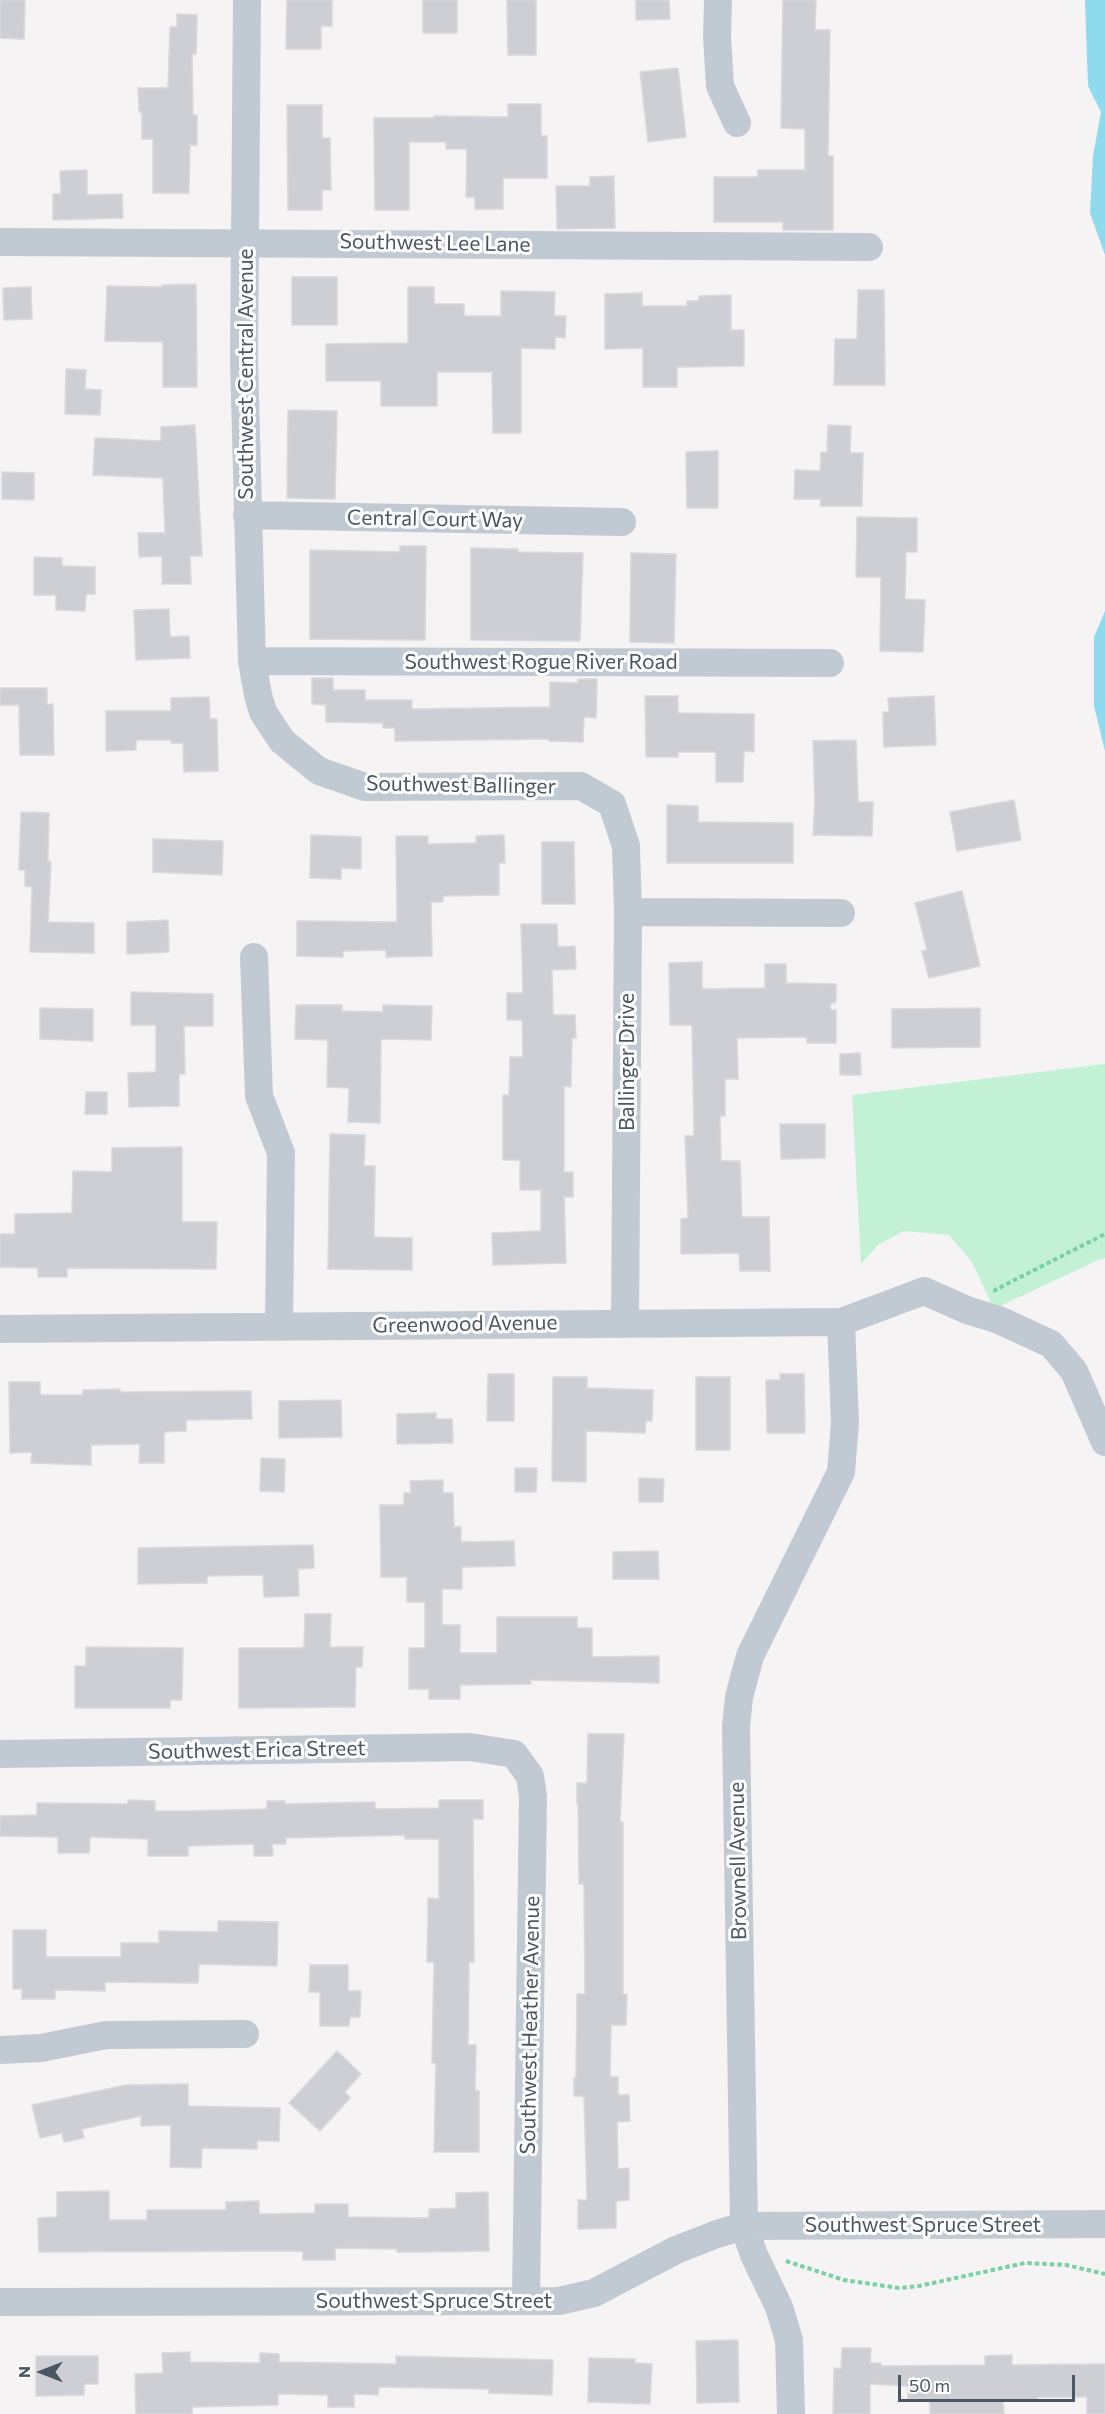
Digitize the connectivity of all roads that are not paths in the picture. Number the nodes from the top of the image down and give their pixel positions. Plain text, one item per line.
1 (247, 0) edge
2 (718, 0) edge
3 (737, 123) dead end
4 (0, 242) edge
5 (245, 242) junction
6 (869, 248) dead end
7 (247, 515) junction
8 (622, 522) dead end
9 (252, 661) junction
10 (830, 663) dead end
11 (282, 741) joint
12 (612, 804) joint
13 (628, 912) junction
14 (841, 913) dead end
15 (254, 957) dead end
16 (625, 1322) junction
17 (841, 1322) junction
18 (279, 1326) junction
19 (0, 1329) edge
20 (1105, 1442) edge
21 (0, 1754) edge
22 (514, 1754) joint
23 (245, 2034) dead end
24 (0, 2050) edge
25 (1105, 2224) edge
26 (744, 2226) junction
27 (526, 2301) junction
28 (0, 2302) edge
29 (791, 2414) edge

1 - 5 street, Southwest Central Avenue
2 - 3 street
4 - 5 street, Southwest Lee Lane
5 - 6 street, Southwest Lee Lane
5 - 7 street, Southwest Central Avenue
7 - 8 street, Central Court Way
7 - 9 street, Southwest Central Avenue
9 - 10 street, Southwest Rogue River Road
9 - 11 street, Southwest Central Avenue
11 - 12 street, Southwest Ballinger
12 - 13 street, Ballinger Drive
13 - 14 street
13 - 16 street, Ballinger Drive
15 - 18 street
16 - 17 street, Greenwood Avenue
16 - 18 street, Greenwood Avenue
17 - 20 street, Greenwood Avenue
17 - 26 street, Brownell Avenue
18 - 19 street, Greenwood Avenue
21 - 22 street, Southwest Erica Street
22 - 27 street, Southwest Heather Avenue
23 - 24 street
25 - 26 street, Southwest Spruce Street
26 - 27 street, Southwest Spruce Street
26 - 29 street, Brownell Avenue
27 - 28 street, Southwest Spruce Street

